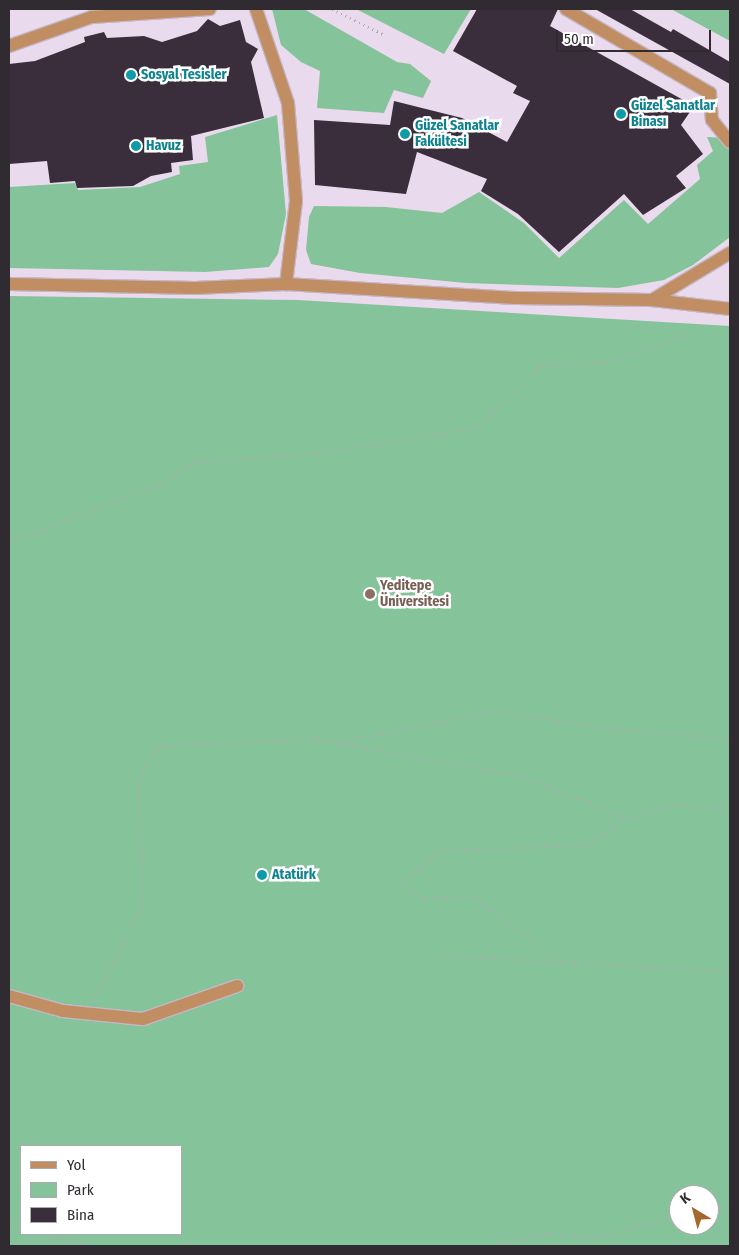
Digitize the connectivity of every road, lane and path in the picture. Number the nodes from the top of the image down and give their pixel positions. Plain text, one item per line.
1 (210, 9) edge
2 (256, 9) edge
3 (332, 9) edge
4 (566, 9) edge
5 (383, 34) dead end
6 (9, 46) edge
7 (730, 142) edge
8 (730, 253) edge
9 (9, 284) edge
10 (286, 284) junction
11 (652, 300) junction
12 (730, 309) edge
13 (688, 335) dead end
14 (9, 542) edge
15 (730, 739) edge
16 (336, 742) junction
17 (730, 811) edge
18 (628, 818) junction
19 (440, 955) dead end
20 (556, 960) junction
21 (730, 971) edge
22 (237, 986) dead end
23 (9, 996) edge
24 (88, 1013) junction
25 (669, 1219) edge
26 (45, 1235) edge
27 (94, 1246) edge
28 (491, 1246) edge

1 - 6 lane
2 - 10 lane
3 - 5 path
4 - 7 lane
8 - 11 lane
9 - 10 lane
10 - 11 lane
11 - 12 lane
13 - 14 path
15 - 16 path
16 - 18 path
16 - 24 path
17 - 18 path
18 - 20 path
19 - 20 path
20 - 21 path
22 - 24 lane
23 - 24 lane
25 - 28 path
26 - 27 path

